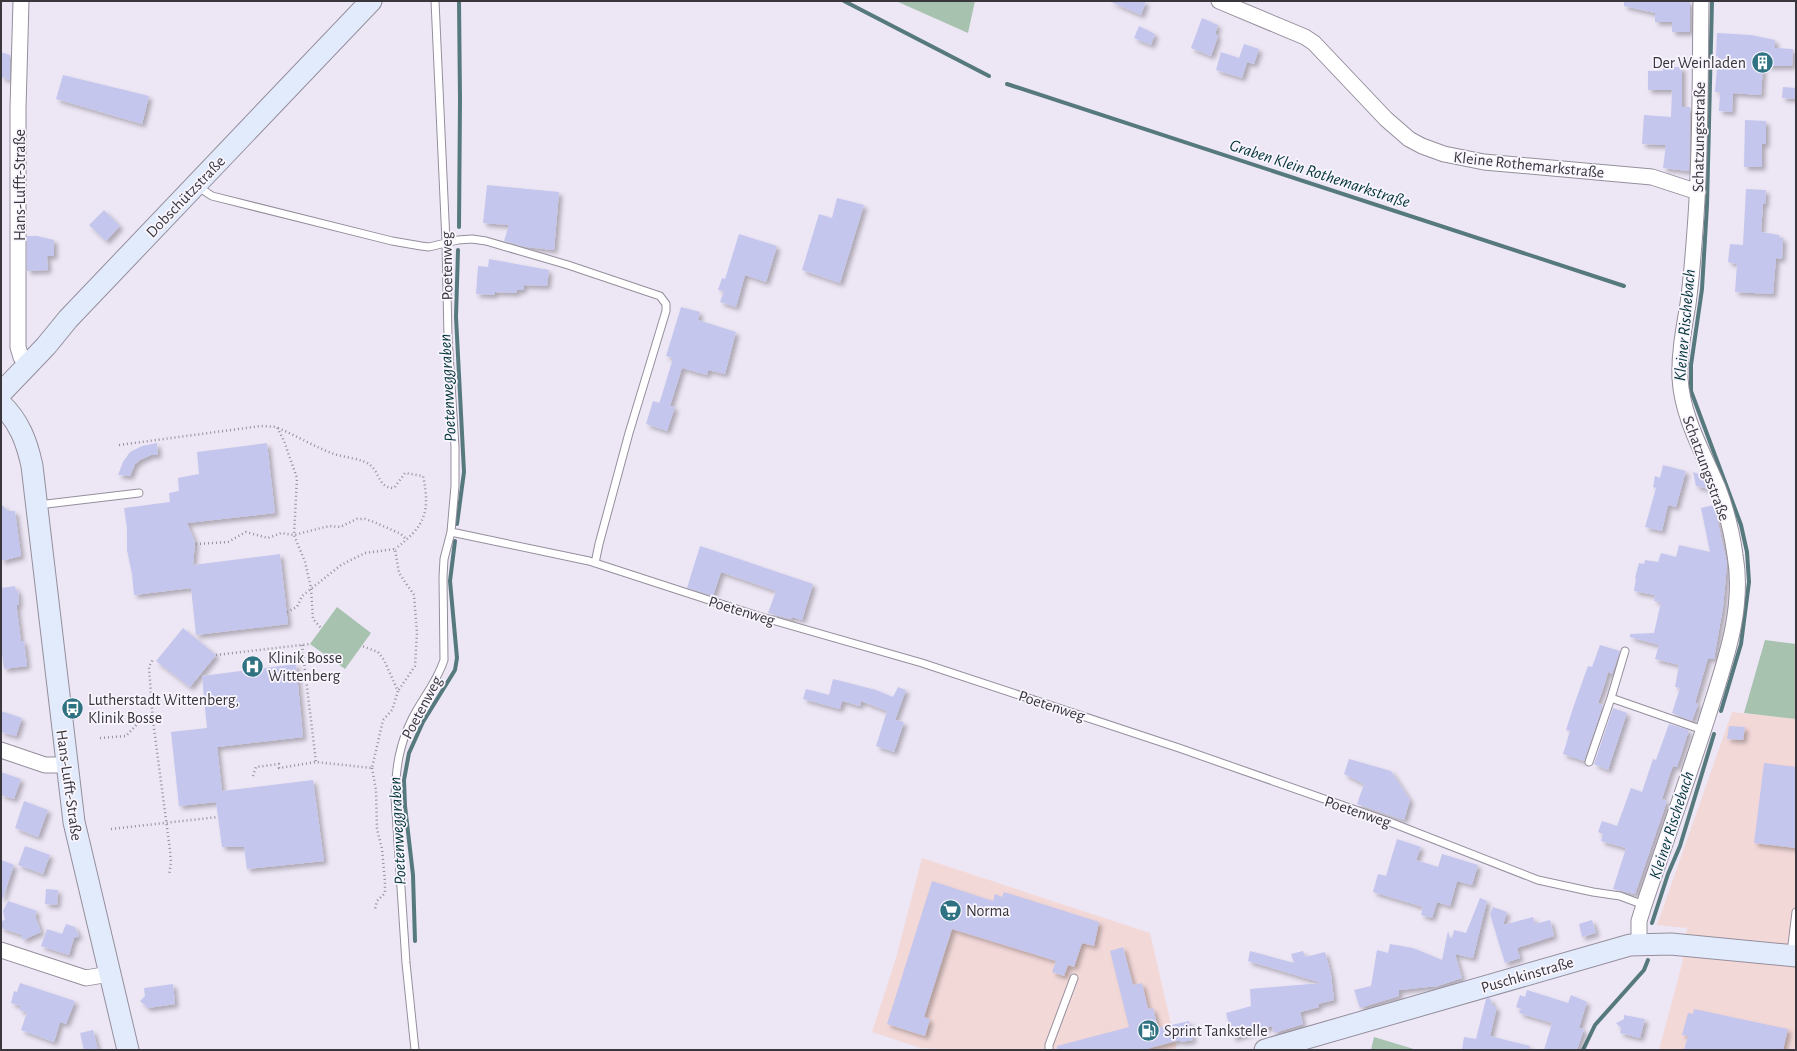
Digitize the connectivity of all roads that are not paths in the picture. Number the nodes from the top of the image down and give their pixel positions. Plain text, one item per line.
1 (21, 1) edge
2 (371, 1) edge
3 (435, 1) edge
4 (1219, 1) edge
5 (1701, 1) edge
6 (196, 185) junction
7 (1698, 192) junction
8 (446, 242) junction
9 (29, 365) junction
10 (1, 393) edge
11 (1, 404) edge
12 (139, 494) dead end
13 (37, 505) junction
14 (451, 532) junction
15 (595, 563) junction
16 (1625, 651) dead end
17 (1611, 698) junction
18 (1703, 730) junction
19 (1, 750) edge
20 (1589, 762) dead end
21 (66, 765) junction
22 (1644, 905) junction
23 (1796, 912) edge
24 (1647, 944) junction
25 (1, 950) edge
26 (1793, 955) edge
27 (109, 974) junction
28 (1074, 978) dead end
29 (128, 1050) edge
30 (415, 1050) edge
31 (1049, 1050) edge
32 (1265, 1050) edge

1 - 9 street, Hans-Lufft-Straße
2 - 6 street, Dobschützstraße
3 - 8 lane, Poetenweg
4 - 7 street, Kleine Rothemarkstraße
5 - 7 street, Schatzungsstraße
6 - 8 lane
6 - 9 street, Dobschützstraße
7 - 18 street, Schatzungsstraße
8 - 14 lane, Poetenweg
8 - 15 lane
9 - 10 street, Dobschützstraße
11 - 13 street, Hans-Lufft-Straße
12 - 13 lane
13 - 21 street, Hans-Lufft-Straße
14 - 15 lane, Poetenweg
14 - 30 lane, Poetenweg
15 - 22 lane, Poetenweg
16 - 17 lane
17 - 18 lane
17 - 20 lane
18 - 22 street, Schatzungsstraße
19 - 21 street
21 - 27 street, Hans-Lufft-Straße
22 - 24 street, Schatzungsstraße
23 - 26 lane
24 - 26 street, Puschkinstraße
24 - 32 street, Puschkinstraße
25 - 27 street
27 - 29 street, Hans-Lufft-Straße
28 - 31 lane

